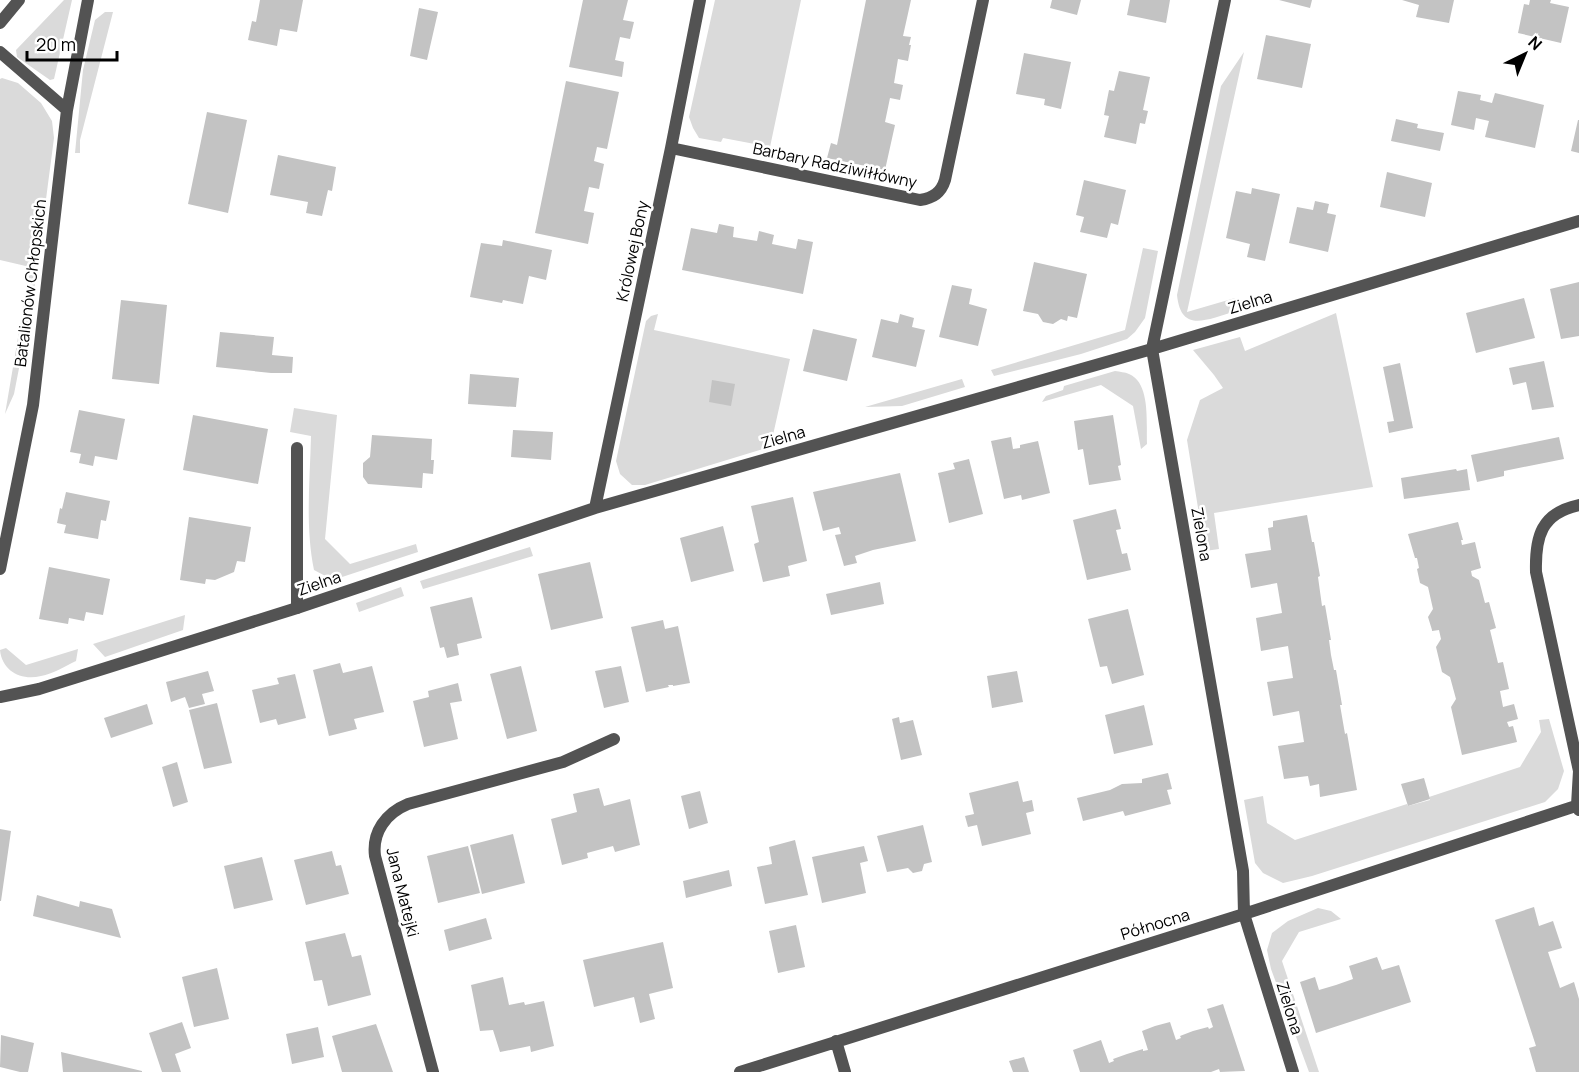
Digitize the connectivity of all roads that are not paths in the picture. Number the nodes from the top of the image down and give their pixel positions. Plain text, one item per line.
1 (19, 0) edge
2 (88, 0) edge
3 (700, 0) edge
4 (983, 0) edge
5 (1225, 0) edge
6 (0, 23) edge
7 (0, 52) edge
8 (67, 110) junction
9 (671, 148) junction
10 (1579, 221) edge
11 (1152, 349) junction
12 (297, 447) dead end
13 (1579, 505) edge
14 (595, 508) junction
15 (0, 569) edge
16 (297, 608) junction
17 (0, 697) edge
18 (614, 739) dead end
19 (1578, 807) edge
20 (1244, 914) junction
21 (836, 1041) junction
22 (433, 1072) edge
23 (740, 1072) edge
24 (845, 1072) edge
25 (1293, 1072) edge

1 - 6 street
2 - 8 street, Batalionów Chłopskich
3 - 9 street, Królowej Bony
4 - 9 street, Barbary Radziwiłłówny
5 - 11 street, Zielona
7 - 8 street
8 - 15 street, Batalionów Chłopskich
9 - 14 street, Królowej Bony
10 - 11 street, Zielna
11 - 14 street, Zielna
11 - 20 street, Zielona
12 - 16 street
13 - 19 street
14 - 16 street, Zielna
16 - 17 street, Zielna
18 - 22 street, Jana Matejki
19 - 20 street, Północna
20 - 21 street, Północna
20 - 25 street, Zielona
21 - 23 street, Północna
21 - 24 street

